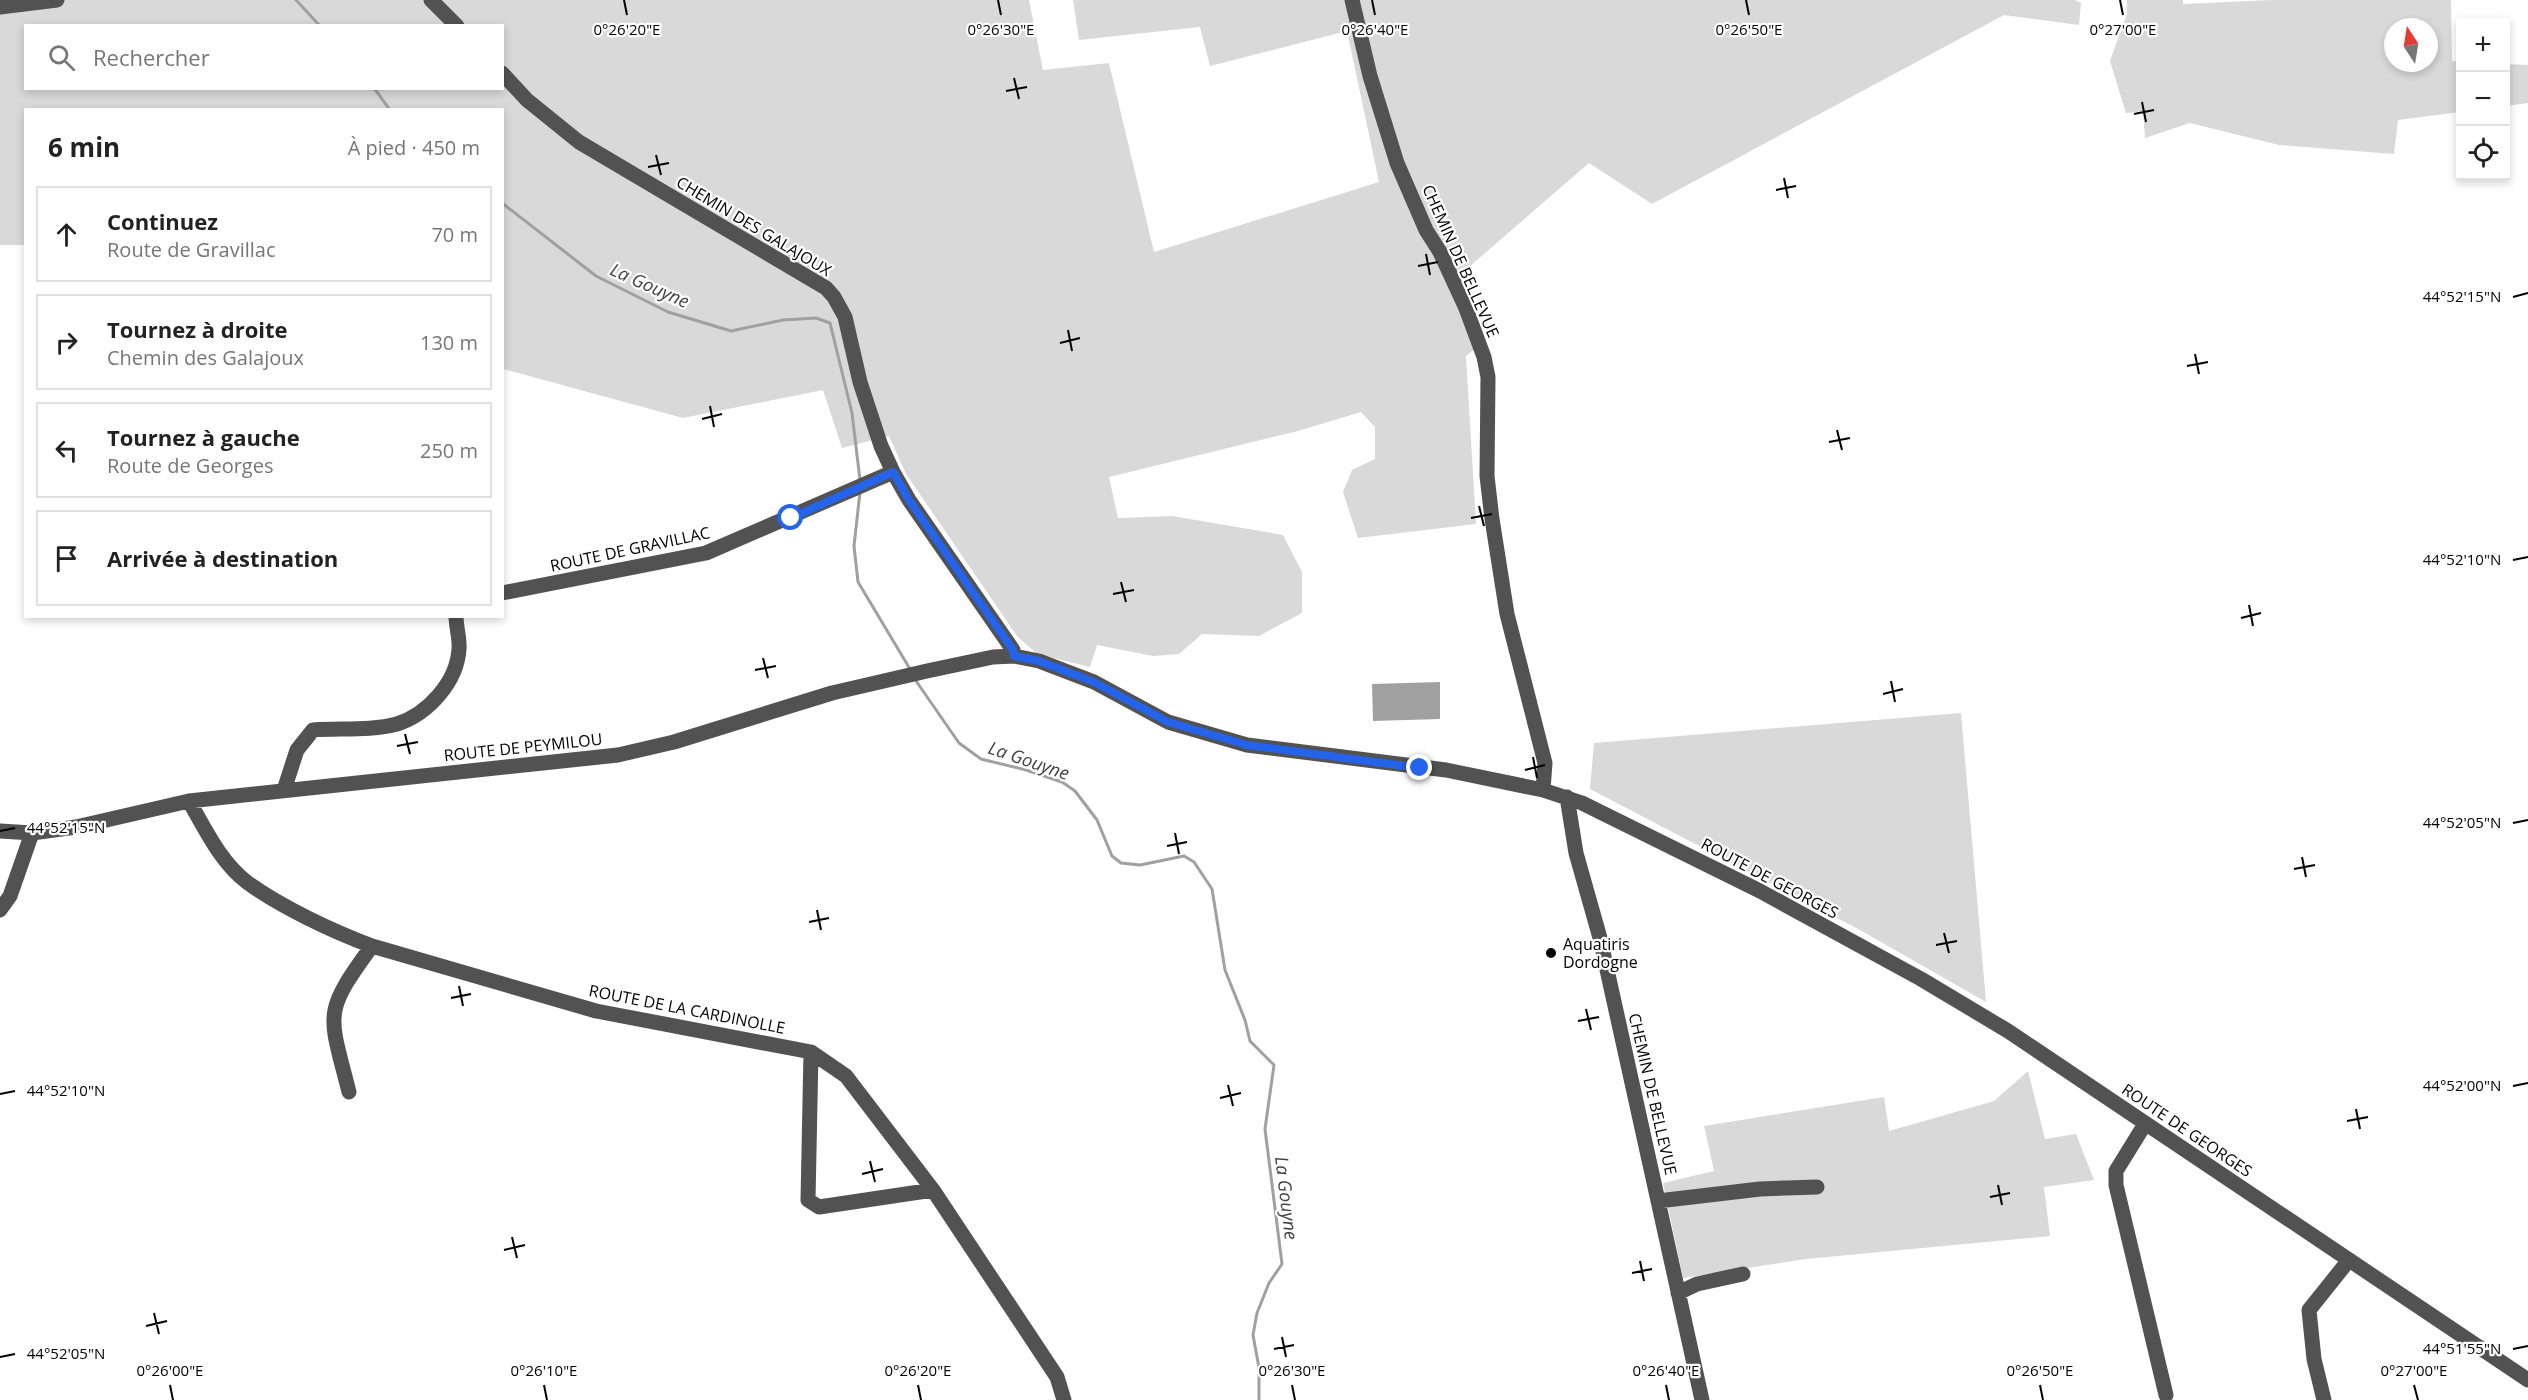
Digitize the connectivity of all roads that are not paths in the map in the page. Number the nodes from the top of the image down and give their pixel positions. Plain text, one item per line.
1 (57, 0) edge
2 (431, 0) edge
3 (1352, 0) edge
4 (0, 7) edge
5 (455, 24) edge
6 (504, 75) edge
7 (893, 472) junction
8 (504, 592) edge
9 (456, 618) edge
10 (1014, 656) junction
11 (901, 677) joint
12 (284, 790) junction
13 (1543, 790) junction
14 (1567, 797) junction
15 (189, 801) junction
16 (0, 831) edge
17 (32, 833) junction
18 (0, 910) edge
19 (372, 946) junction
20 (811, 1052) junction
21 (349, 1092) dead end
22 (2145, 1124) junction
23 (1817, 1187) dead end
24 (933, 1190) junction
25 (1658, 1201) junction
26 (2349, 1260) junction
27 (1743, 1274) dead end
28 (1678, 1293) junction
29 (2528, 1380) edge
30 (2166, 1395) dead end
31 (1064, 1400) edge
32 (1702, 1400) edge
33 (2324, 1400) edge

1 - 4 street
2 - 5 street
3 - 13 street, CHEMIN DE BELLEVUE
6 - 7 street, CHEMIN DES GALAJOUX
7 - 8 street, ROUTE DE GRAVILLAC
7 - 10 street, CHEMIN DES GALAJOUX
9 - 12 street
10 - 11 street, ROUTE DE GEORGES
10 - 13 street, ROUTE DE GEORGES
11 - 12 street, ROUTE DE PEYMILOU
12 - 15 street, ROUTE DE PEYMILOU
13 - 14 street, ROUTE DE GEORGES
14 - 22 street, ROUTE DE GEORGES
14 - 25 street, CHEMIN DE BELLEVUE
15 - 17 street, ROUTE DE PEYMILOU
15 - 19 street, ROUTE DE LA CARDINOLLE
16 - 17 street, ROUTE DE PEYMILOU
17 - 18 street
19 - 20 street, ROUTE DE LA CARDINOLLE
19 - 21 street
20 - 24 street, ROUTE DE LA CARDINOLLE
20 - 24 street
22 - 26 street, ROUTE DE GEORGES
22 - 30 street
23 - 25 street
24 - 31 street, ROUTE DE LA CARDINOLLE
25 - 28 street, CHEMIN DE BELLEVUE
26 - 29 street, ROUTE DE GEORGES
26 - 33 street
27 - 28 street
28 - 32 street, CHEMIN DE BELLEVUE

